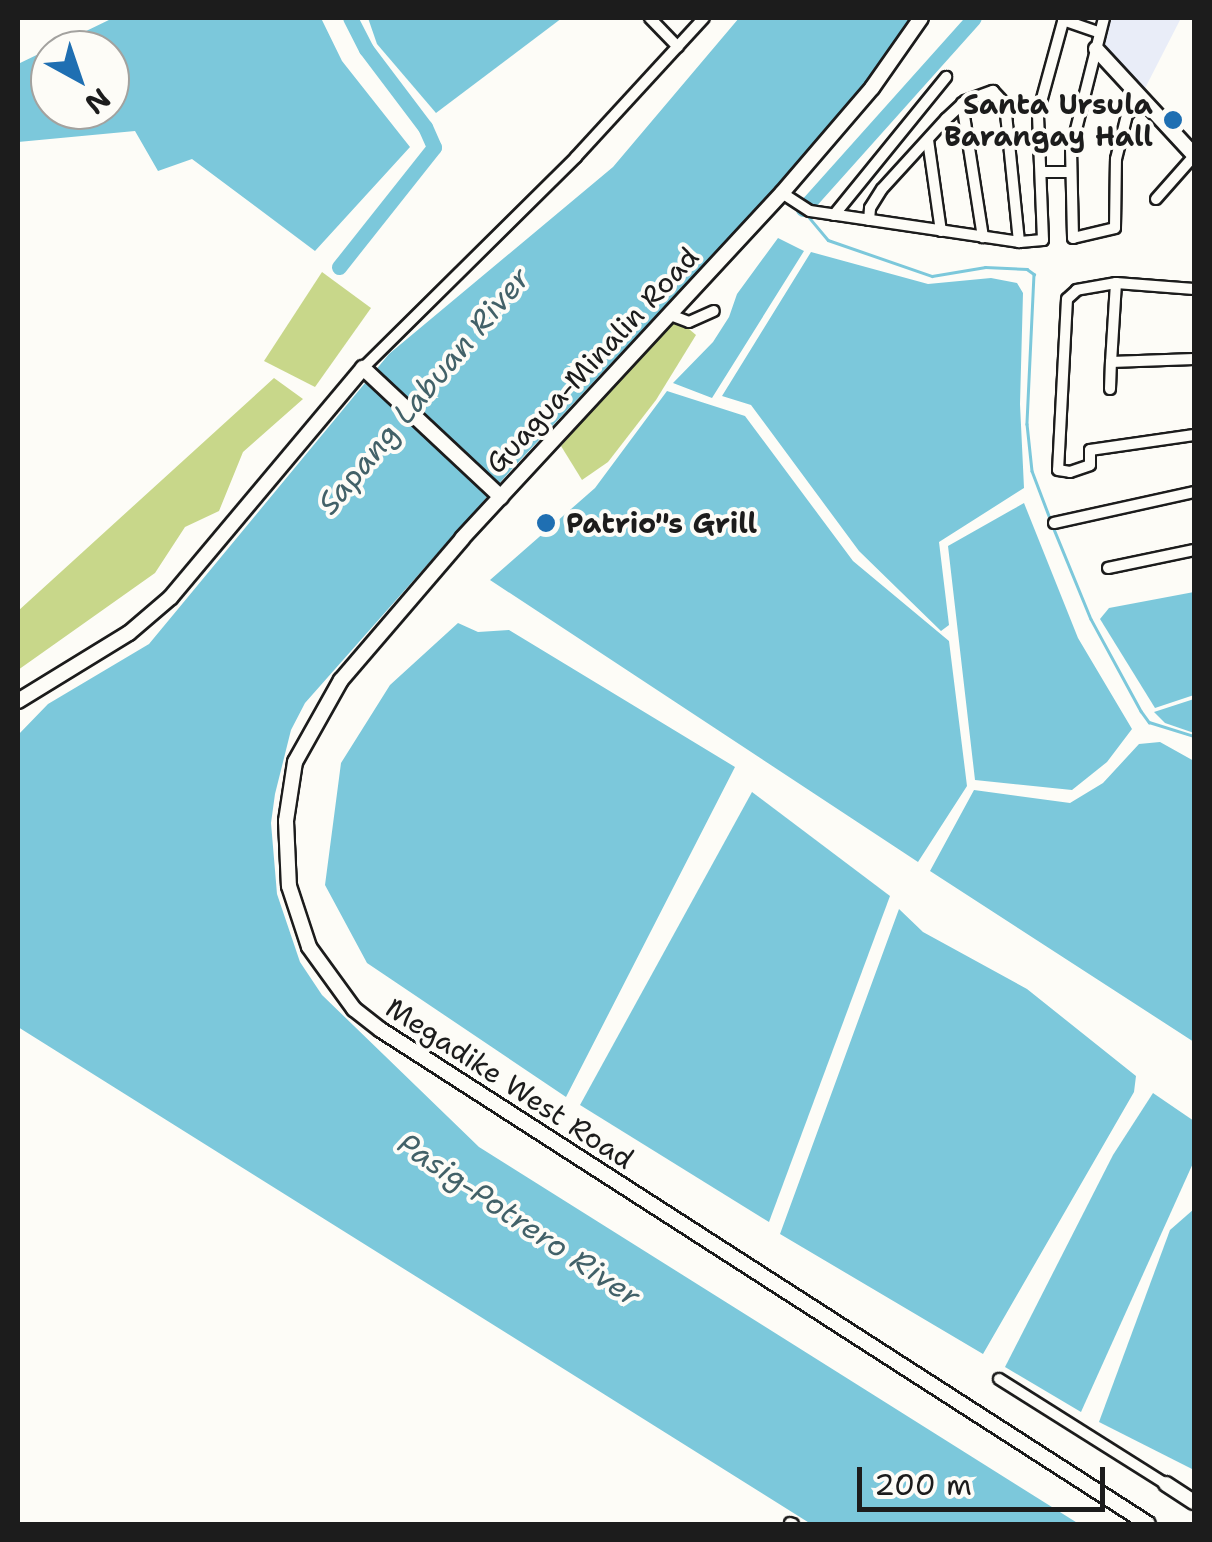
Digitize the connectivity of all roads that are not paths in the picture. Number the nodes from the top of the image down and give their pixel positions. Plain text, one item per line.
1 (650, 18) edge
2 (704, 18) edge
3 (921, 18) edge
4 (1104, 18) edge
5 (1063, 19) edge
6 (1100, 33) junction
7 (678, 47) junction
8 (1096, 49) junction
9 (946, 77) dead end
10 (1140, 101) junction
11 (962, 104) junction
12 (928, 140) junction
13 (1194, 156) edge
14 (1041, 172) junction
15 (1070, 172) junction
16 (782, 192) junction
17 (1156, 199) dead end
18 (834, 215) junction
19 (869, 220) junction
20 (941, 230) junction
21 (983, 237) junction
22 (1019, 242) junction
23 (1116, 283) junction
24 (1194, 289) edge
25 (714, 311) dead end
26 (668, 314) junction
27 (1194, 359) edge
28 (1111, 362) junction
29 (366, 371) junction
30 (1110, 390) dead end
31 (1194, 435) edge
32 (1194, 492) edge
33 (498, 494) junction
34 (1054, 524) dead end
35 (1194, 550) edge
36 (1108, 568) dead end
37 (18, 701) edge
38 (1000, 1379) dead end
39 (1166, 1484) joint
40 (1194, 1502) edge
41 (1148, 1524) edge

1 - 7 street
2 - 7 street
3 - 16 street, Guagua-Minalin Road
4 - 6 street
5 - 6 street
5 - 14 street
6 - 8 street
7 - 29 street
8 - 10 street
8 - 15 street
9 - 18 street
10 - 13 street
10 - 15 street
11 - 12 street
11 - 21 street
11 - 22 street
12 - 19 street
12 - 20 street
13 - 17 street
14 - 15 street
14 - 22 street
16 - 18 street
16 - 26 street, Guagua-Minalin Road
18 - 19 street
19 - 20 street
20 - 21 street
21 - 22 street
23 - 24 street
23 - 28 street
23 - 31 street
25 - 26 street
26 - 33 street, Guagua-Minalin Road
27 - 28 street
28 - 30 street
29 - 33 street, Guagua-Minalin Road
29 - 37 street
32 - 34 street
33 - 41 street, Megadike West Road
35 - 36 street
38 - 39 street
39 - 40 street

